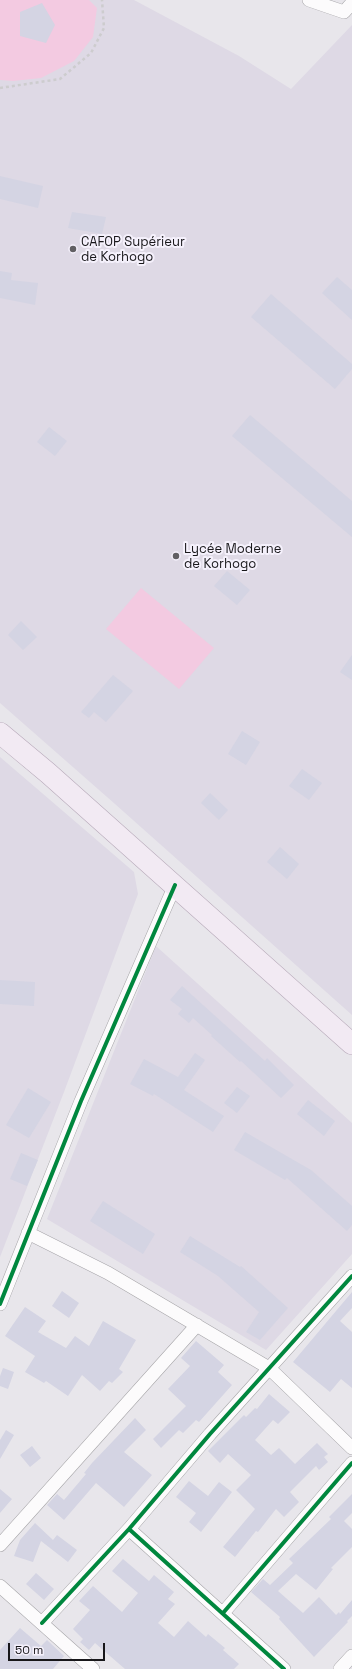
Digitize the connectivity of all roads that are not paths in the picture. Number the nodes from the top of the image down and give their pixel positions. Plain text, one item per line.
1 (309, 0) edge
2 (352, 3) edge
3 (0, 733) edge
4 (175, 885) junction
5 (352, 1044) edge
6 (28, 1233) junction
7 (352, 1276) edge
8 (0, 1304) edge
9 (197, 1325) junction
10 (269, 1368) junction
11 (352, 1448) edge
12 (352, 1463) edge
13 (129, 1529) junction
14 (0, 1545) edge
15 (0, 1586) edge
16 (223, 1613) junction
17 (42, 1623) junction
18 (352, 1656) edge
19 (94, 1669) edge
20 (284, 1669) edge
21 (340, 1669) edge

1 - 2 street
3 - 4 main road
4 - 5 main road
4 - 6 street
6 - 8 street
6 - 9 street
7 - 10 street
9 - 10 street
9 - 14 street
10 - 11 street
10 - 13 street
12 - 16 street
13 - 16 street
13 - 17 street
15 - 17 street
16 - 20 street
17 - 19 street
18 - 21 street

